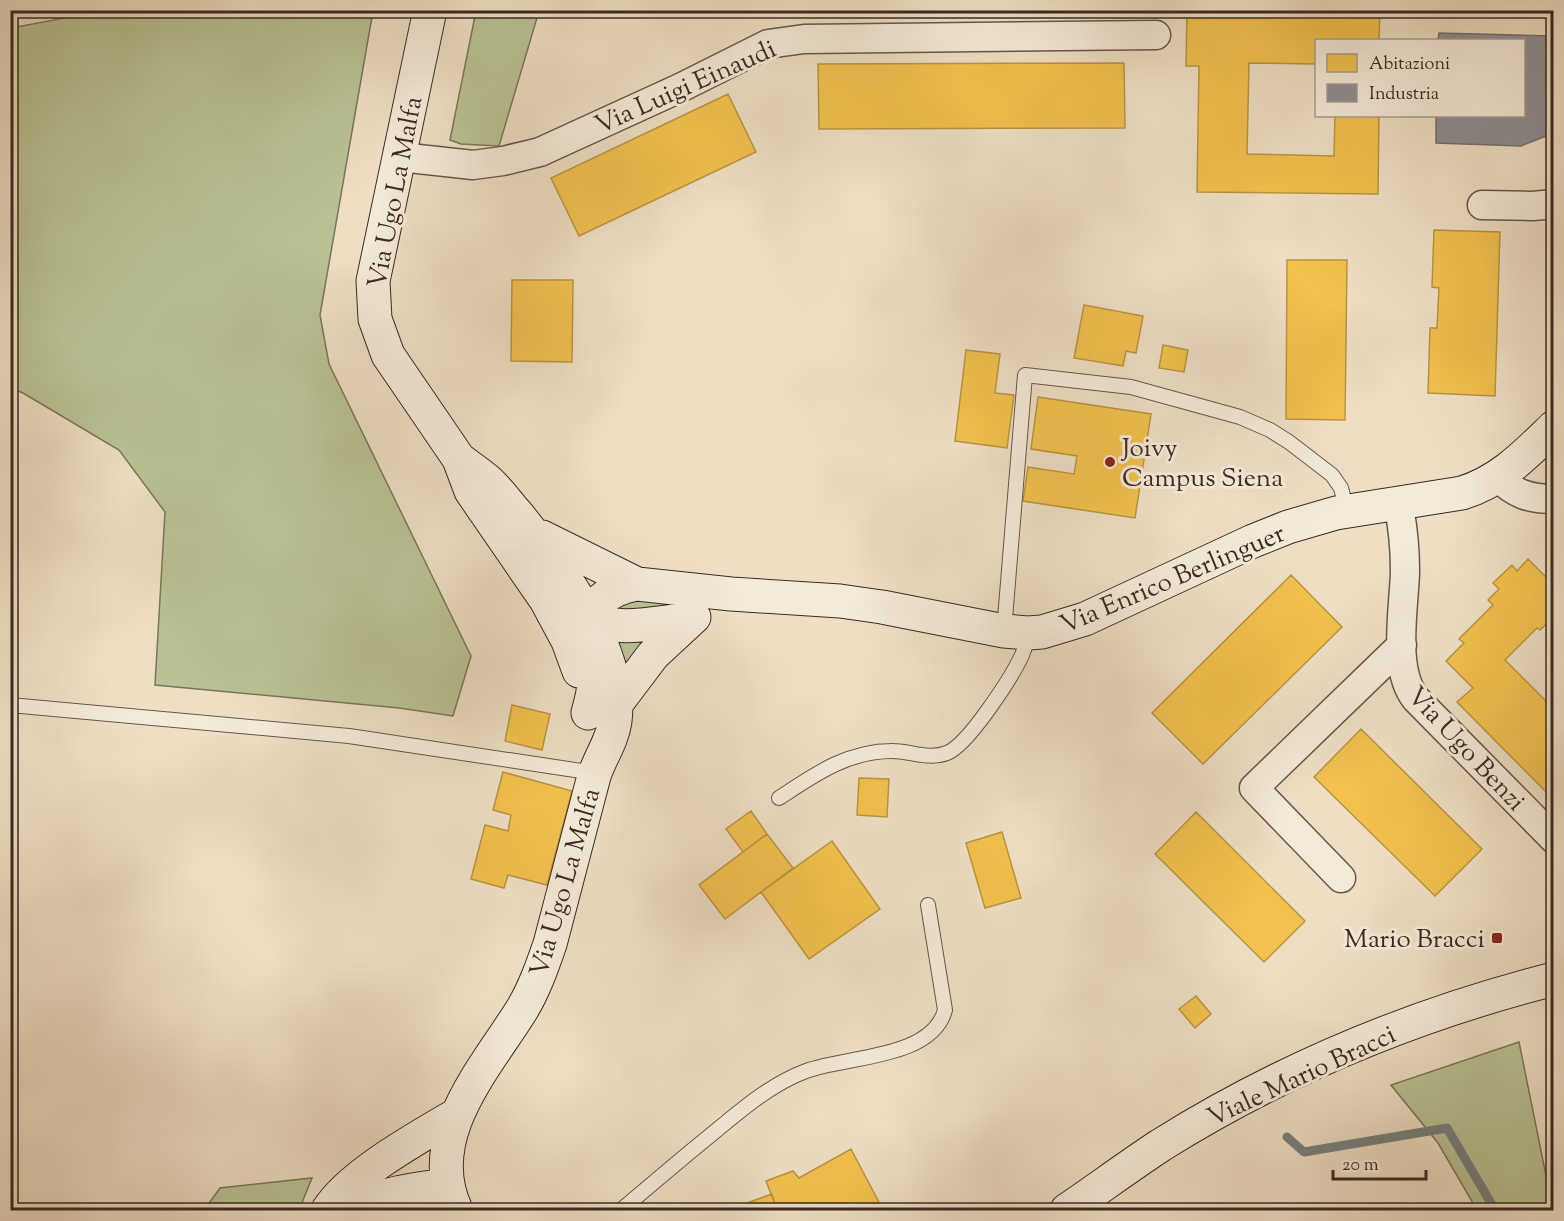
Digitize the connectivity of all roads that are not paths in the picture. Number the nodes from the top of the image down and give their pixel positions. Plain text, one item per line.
1 (430, 10) edge
2 (1156, 35) dead end
3 (400, 157) junction
4 (1554, 204) edge
5 (1482, 205) dead end
6 (1554, 427) edge
7 (1498, 477) junction
8 (1554, 499) edge
9 (1398, 503) junction
10 (1347, 511) junction
11 (518, 536) junction
12 (637, 584) junction
13 (732, 594) junction
14 (589, 619) junction
15 (691, 619) junction
16 (1016, 632) junction
17 (1402, 645) junction
18 (10, 705) edge
19 (602, 709) junction
20 (595, 773) junction
21 (779, 798) dead end
22 (1554, 839) edge
23 (1341, 878) dead end
24 (928, 905) dead end
25 (1554, 978) edge
26 (456, 1114) junction
27 (1121, 1173) junction
28 (452, 1198) edge
29 (328, 1210) edge
30 (352, 1210) edge
31 (621, 1210) edge
32 (1067, 1210) edge
33 (1100, 1210) edge

1 - 3 street, Via Ugo La Malfa
2 - 3 street, Via Luigi Einaudi
3 - 11 street, Via Ugo La Malfa
4 - 5 street
6 - 7 street, Via Enrico Berlinguer
7 - 8 street
7 - 9 street, Via Enrico Berlinguer
9 - 10 street, Via Enrico Berlinguer
9 - 17 street, Via Ugo Benzi
10 - 16 street, Via Enrico Berlinguer
10 - 16 lane
11 - 12 street, Via Enrico Berlinguer
11 - 14 street, Via Ugo La Malfa
11 - 19 street, Via Ugo La Malfa
12 - 13 street, Via Enrico Berlinguer
12 - 14 street, Via Enrico Berlinguer
13 - 15 street
13 - 16 street, Via Enrico Berlinguer
14 - 15 street
14 - 19 street, Via Ugo La Malfa
15 - 19 street
16 - 21 lane
17 - 22 street, Via Ugo Benzi
17 - 23 street
18 - 20 lane
19 - 20 street, Via Ugo La Malfa
20 - 26 street, Via Ugo La Malfa
24 - 31 lane
25 - 27 street, Viale Mario Bracci
26 - 28 street, Via Ugo La Malfa
26 - 29 street, Via Ugo La Malfa
27 - 32 street, Viale Mario Bracci
27 - 33 street
28 - 30 street, Via Ugo La Malfa

